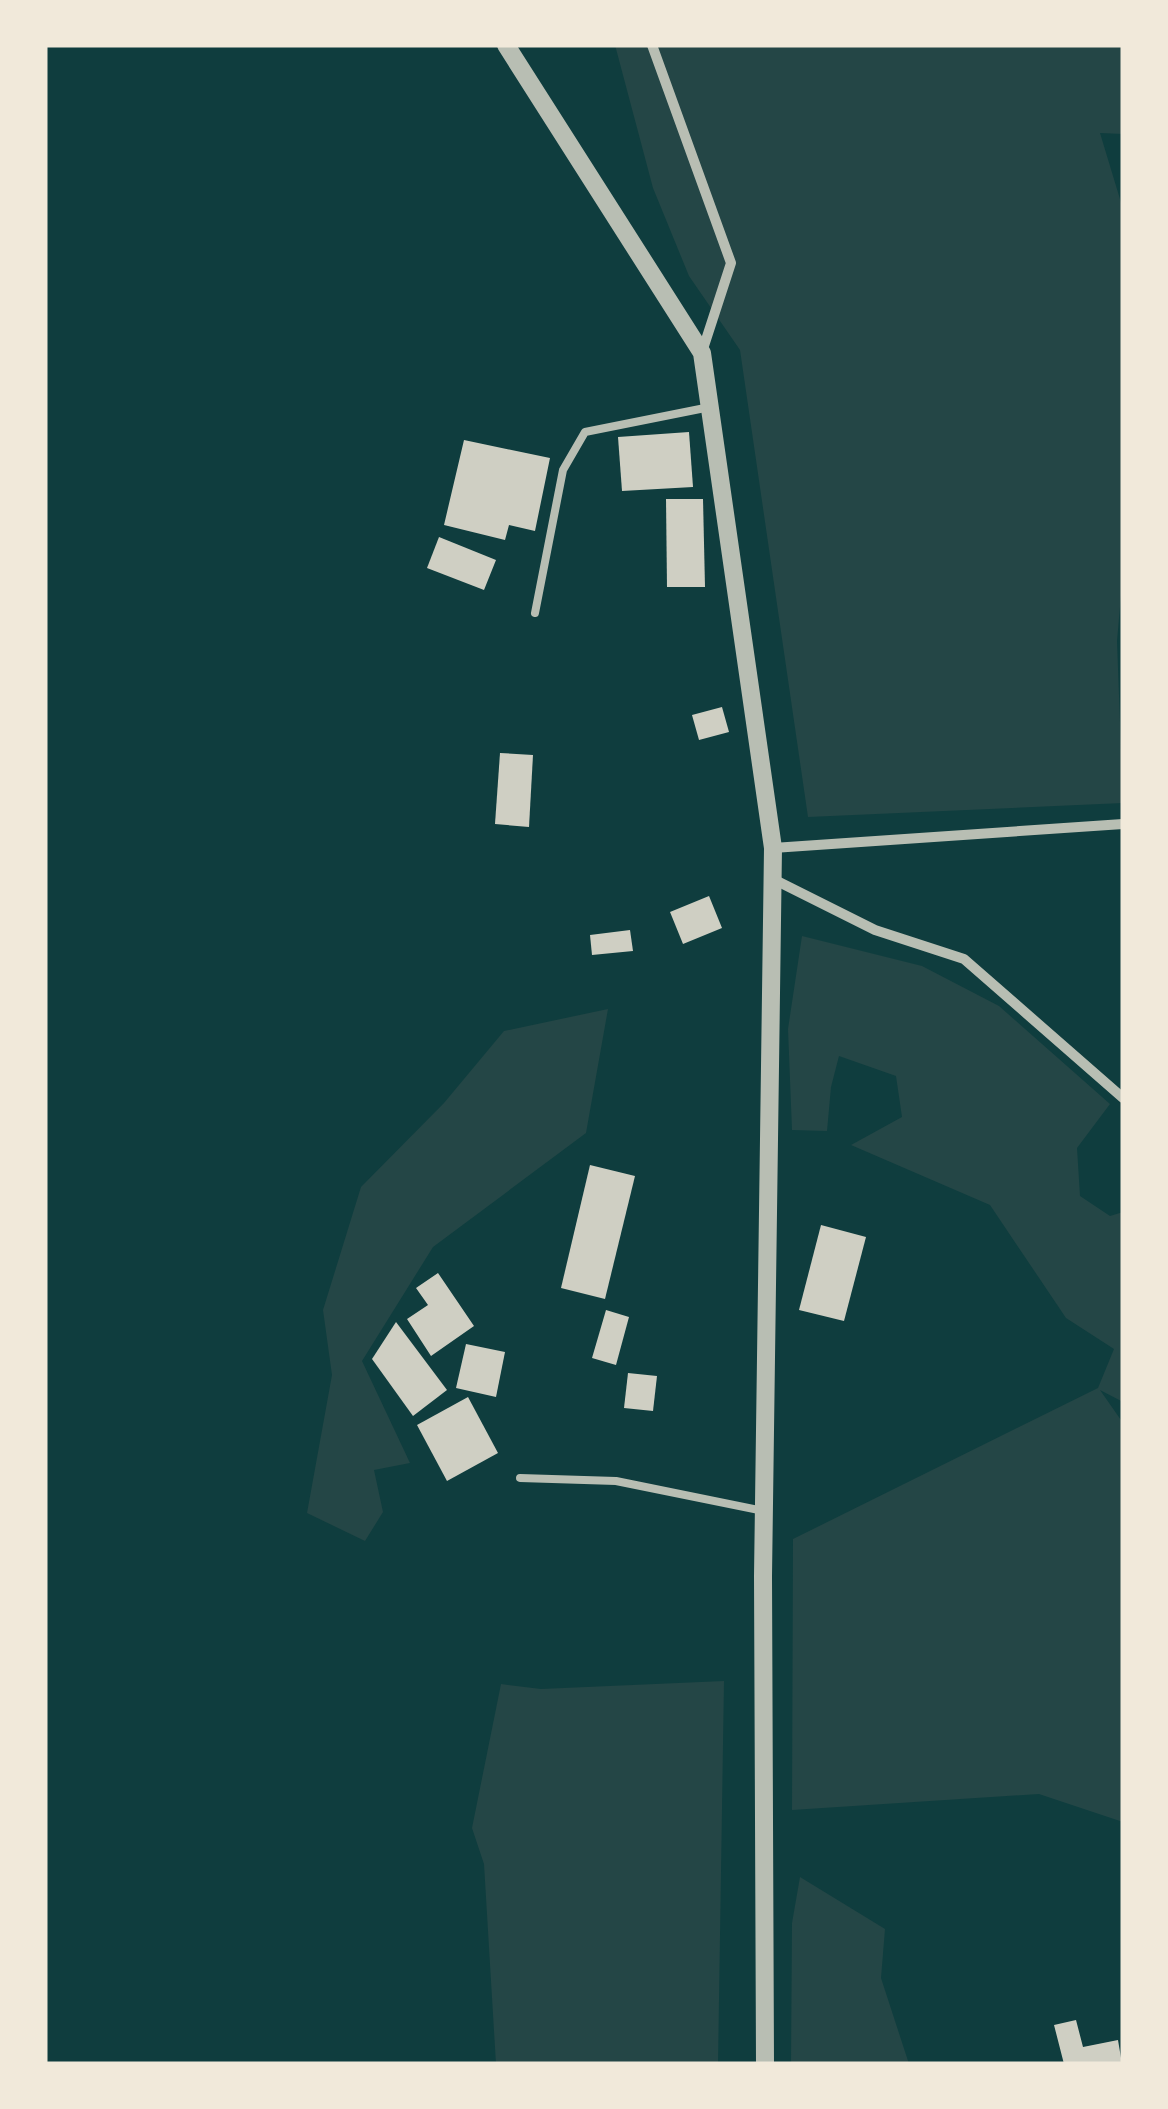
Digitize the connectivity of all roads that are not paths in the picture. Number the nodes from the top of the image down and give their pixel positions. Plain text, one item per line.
1 (506, 45) edge
2 (652, 45) edge
3 (702, 353) junction
4 (710, 407) junction
5 (535, 613) dead end
6 (1123, 824) edge
7 (774, 848) junction
8 (775, 880) junction
9 (1123, 1098) edge
10 (520, 1478) dead end
11 (764, 1511) junction
12 (765, 2064) edge

1 - 3 street
2 - 3 street
3 - 4 street
4 - 5 lane
4 - 7 street
6 - 7 street
7 - 8 street
8 - 9 street
8 - 11 street
10 - 11 lane
11 - 12 street

